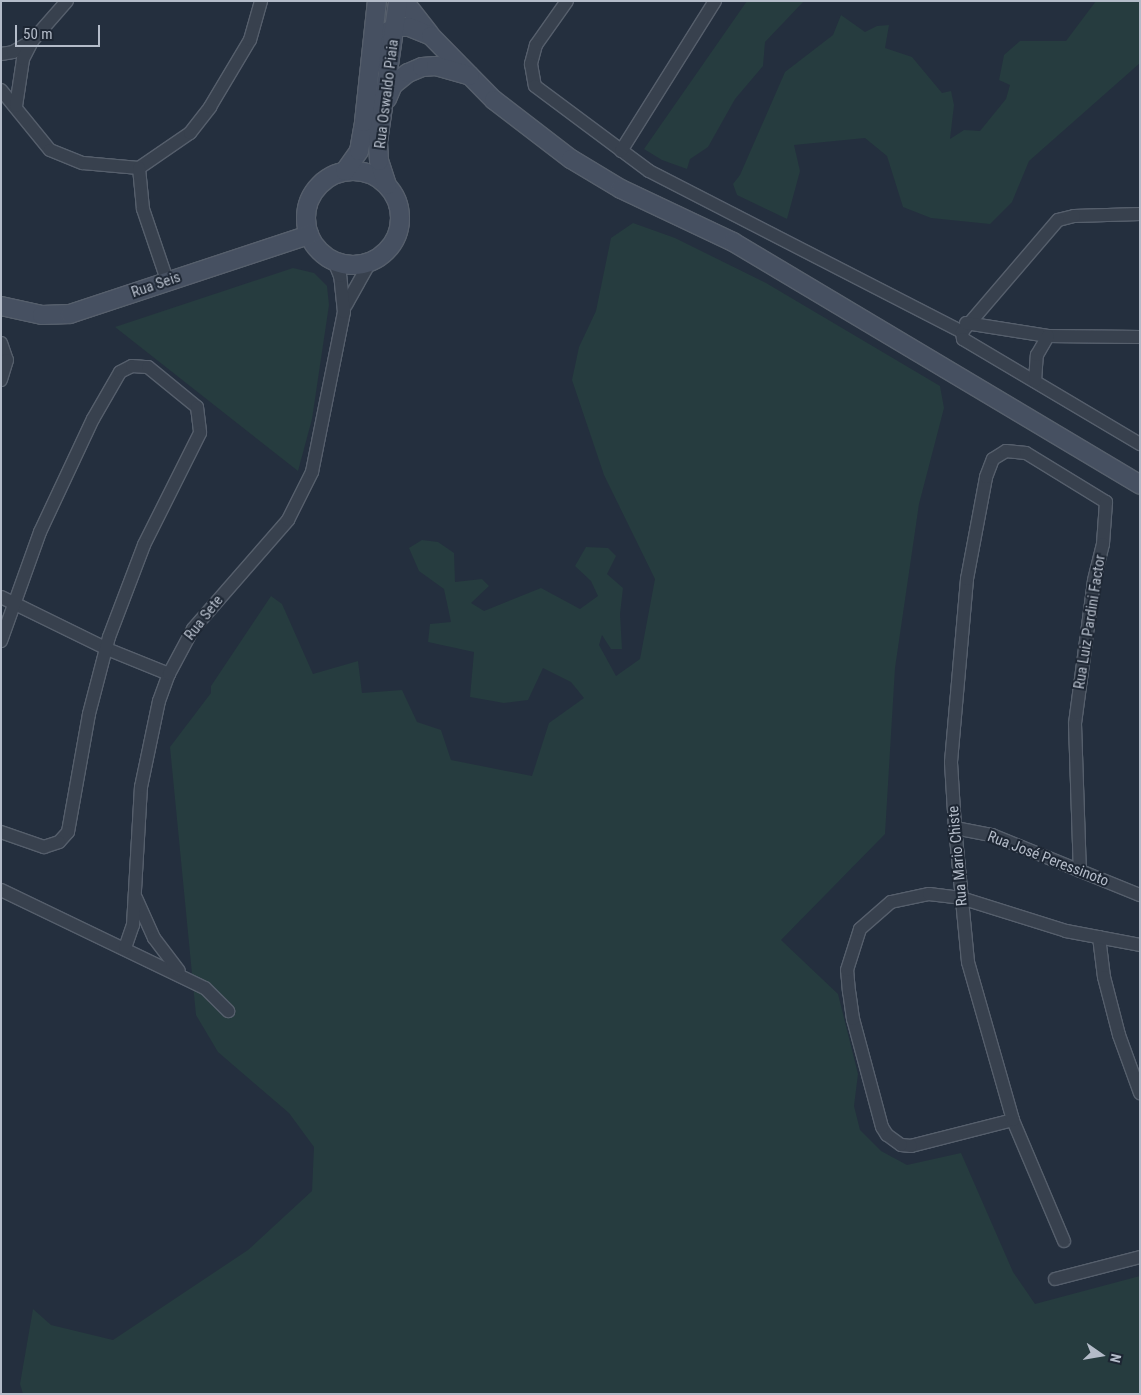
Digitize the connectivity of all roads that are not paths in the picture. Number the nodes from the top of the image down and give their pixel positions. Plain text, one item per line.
1 (67, 1) edge
2 (261, 1) edge
3 (378, 1) edge
4 (398, 1) edge
5 (404, 1) edge
6 (567, 1) edge
7 (715, 1) edge
8 (396, 27) junction
9 (431, 36) junction
10 (32, 41) junction
11 (1, 54) edge
12 (370, 69) junction
13 (473, 77) junction
14 (1, 90) edge
15 (16, 106) junction
16 (382, 113) junction
17 (621, 151) junction
18 (139, 168) junction
19 (345, 171) junction
20 (388, 186) junction
21 (1140, 214) edge
22 (309, 235) junction
23 (334, 261) junction
24 (370, 262) junction
25 (167, 280) junction
26 (1, 306) edge
27 (344, 312) junction
28 (964, 328) junction
29 (1048, 336) junction
30 (1140, 337) edge
31 (1, 343) edge
32 (1, 380) edge
33 (1035, 381) junction
34 (1140, 444) edge
35 (993, 459) joint
36 (1140, 485) edge
37 (1, 597) edge
38 (14, 605) junction
39 (1, 641) edge
40 (107, 649) junction
41 (169, 674) junction
42 (955, 828) junction
43 (1, 832) edge
44 (1080, 871) junction
45 (1, 890) edge
46 (134, 890) junction
47 (1140, 895) edge
48 (961, 898) junction
49 (1099, 937) junction
50 (1140, 945) edge
51 (125, 948) junction
52 (188, 979) junction
53 (228, 1011) dead end
54 (1140, 1093) edge
55 (1013, 1120) junction
56 (1064, 1241) dead end
57 (1140, 1257) edge
58 (1055, 1279) dead end

1 - 10 street
2 - 18 street
3 - 12 street, Rua Oswaldo Piaia
4 - 8 street, Rua Oswaldo Piaia
5 - 9 street
6 - 17 street
7 - 17 street
8 - 9 street
8 - 12 street
8 - 16 street, Rua Oswaldo Piaia
9 - 13 street
10 - 11 street
10 - 15 street
12 - 19 street, Rua Oswaldo Piaia
13 - 16 street
13 - 36 street
14 - 15 street
15 - 18 street
16 - 20 street, Rua Oswaldo Piaia
17 - 28 street
18 - 25 street
19 - 20 street
19 - 22 street
20 - 24 street
21 - 28 street
22 - 23 street
22 - 25 street, Rua Seis
23 - 24 street
23 - 27 street, Rua Sete
24 - 27 street, Rua Sete
25 - 26 street, Rua Seis
27 - 41 street, Rua Sete
28 - 29 street
28 - 33 street
29 - 30 street
29 - 33 street
31 - 32 street
33 - 34 street
35 - 42 street, Rua Mario Chiste
35 - 44 street, Rua Luiz Pardini Factor
37 - 38 street
38 - 39 street
38 - 40 street
38 - 40 street
40 - 41 street
40 - 43 street
41 - 46 street, Rua Sete
42 - 44 street, Rua José Peressinoto
42 - 48 street, Rua Mario Chiste
44 - 47 street, Rua José Peressinoto
45 - 51 street
46 - 51 street, Rua Sete
46 - 52 street
48 - 49 street
48 - 55 street, Rua Mario Chiste
48 - 55 street
49 - 50 street
49 - 54 street
51 - 52 street
52 - 53 street
55 - 56 street, Rua Mario Chiste
57 - 58 street

